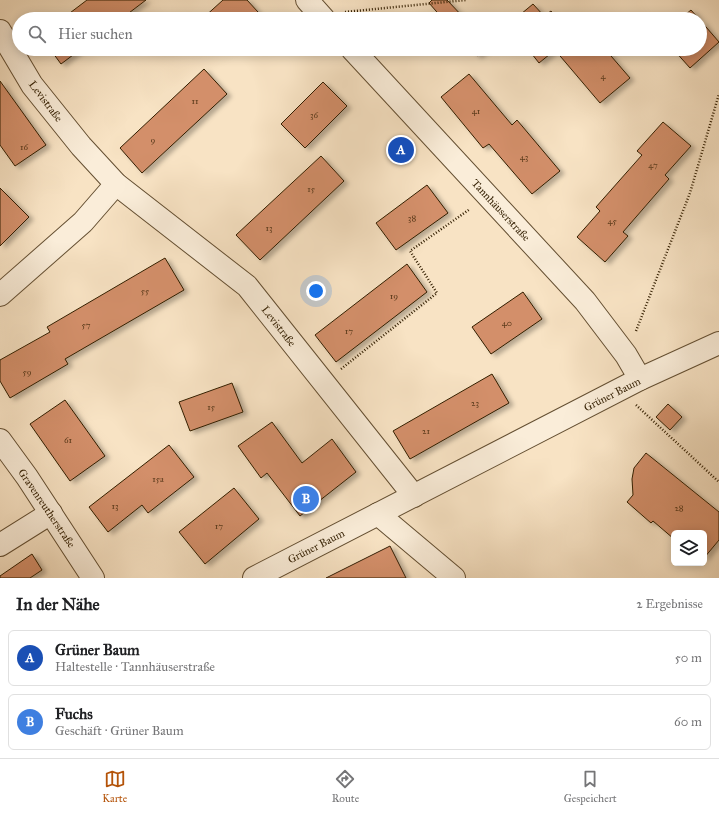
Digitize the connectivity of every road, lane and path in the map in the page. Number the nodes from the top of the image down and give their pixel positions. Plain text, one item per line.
1 (466, 0) edge
2 (317, 11) edge
3 (0, 31) edge
4 (12, 51) edge
5 (15, 56) edge
6 (358, 56) edge
7 (719, 94) edge
8 (116, 184) junction
9 (488, 196) junction
10 (0, 294) edge
11 (719, 343) edge
12 (626, 355) junction
13 (324, 383) junction
14 (633, 383) junction
15 (0, 440) edge
16 (719, 482) edge
17 (414, 496) junction
18 (51, 513) junction
19 (378, 514) junction
20 (0, 545) edge
21 (93, 578) edge
22 (254, 578) edge
23 (454, 578) edge

1 - 2 path
3 - 4 street, Levistraße
5 - 8 street, Levistraße
6 - 9 street, Tannhäuserstraße
7 - 12 path
8 - 10 street
8 - 13 street, Levistraße
9 - 12 street, Tannhäuserstraße
9 - 13 path
11 - 14 street, Grüner Baum
12 - 14 street, Tannhäuserstraße
13 - 17 street, Levistraße
14 - 16 path
14 - 17 street, Grüner Baum
15 - 18 street, Gravenreutherstraße
17 - 19 street, Grüner Baum
18 - 20 street
18 - 21 street, Gravenreutherstraße
19 - 22 street, Grüner Baum
19 - 23 street

